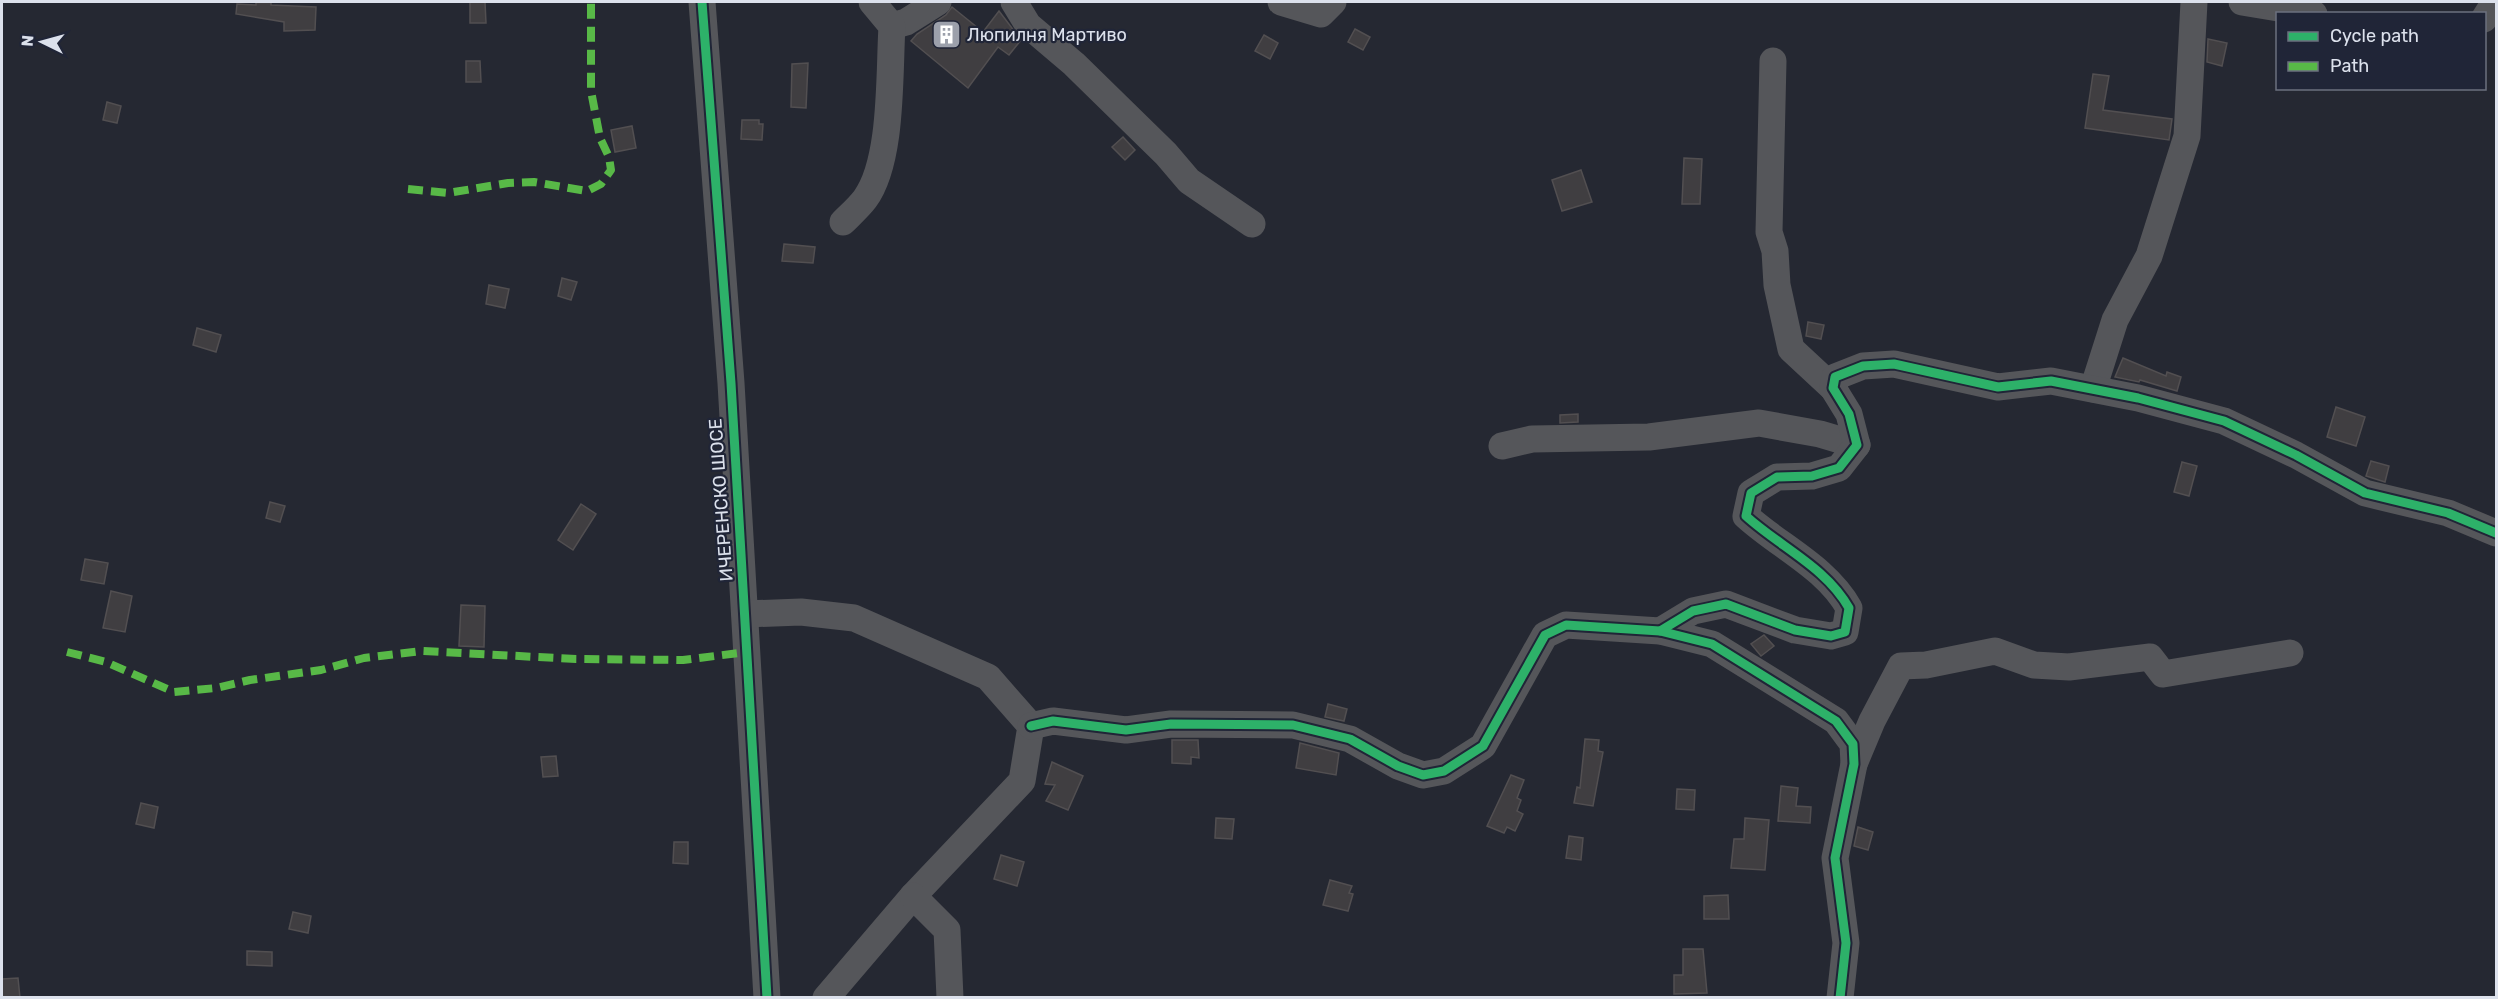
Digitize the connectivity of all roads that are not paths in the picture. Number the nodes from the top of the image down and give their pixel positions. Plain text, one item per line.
1 (702, 2) edge
2 (872, 2) edge
3 (938, 2) edge
4 (997, 2) edge
5 (1004, 2) edge
6 (1014, 2) edge
7 (1281, 2) edge
8 (1333, 2) edge
9 (2194, 2) edge
10 (2242, 2) edge
11 (2495, 2) edge
12 (2302, 12) edge
13 (2486, 16) edge
14 (892, 26) junction
15 (1773, 61) dead end
16 (843, 222) dead end
17 (1252, 224) dead end
18 (1833, 388) junction
19 (2094, 389) junction
20 (1857, 445) junction
21 (1502, 446) dead end
22 (2496, 533) edge
23 (745, 614) junction
24 (1660, 631) junction
25 (2290, 653) dead end
26 (1031, 726) junction
27 (1854, 764) junction
28 (913, 896) junction
29 (767, 998) edge
30 (826, 998) edge
31 (950, 998) edge
32 (1840, 998) edge

1 - 23 street, ИЧЕРЕНСКО ШОСЕ
2 - 14 street
3 - 14 street
4 - 5 street
6 - 17 street
7 - 8 street
9 - 19 street
10 - 12 street
11 - 13 street
14 - 16 street
15 - 18 street
18 - 19 street
18 - 20 street
19 - 22 street
20 - 21 street
20 - 24 street
23 - 26 street
23 - 29 street, ИЧЕРЕНСКО ШОСЕ
24 - 26 street
24 - 27 street
25 - 27 street
26 - 28 street
27 - 32 street
28 - 30 street
28 - 31 street

